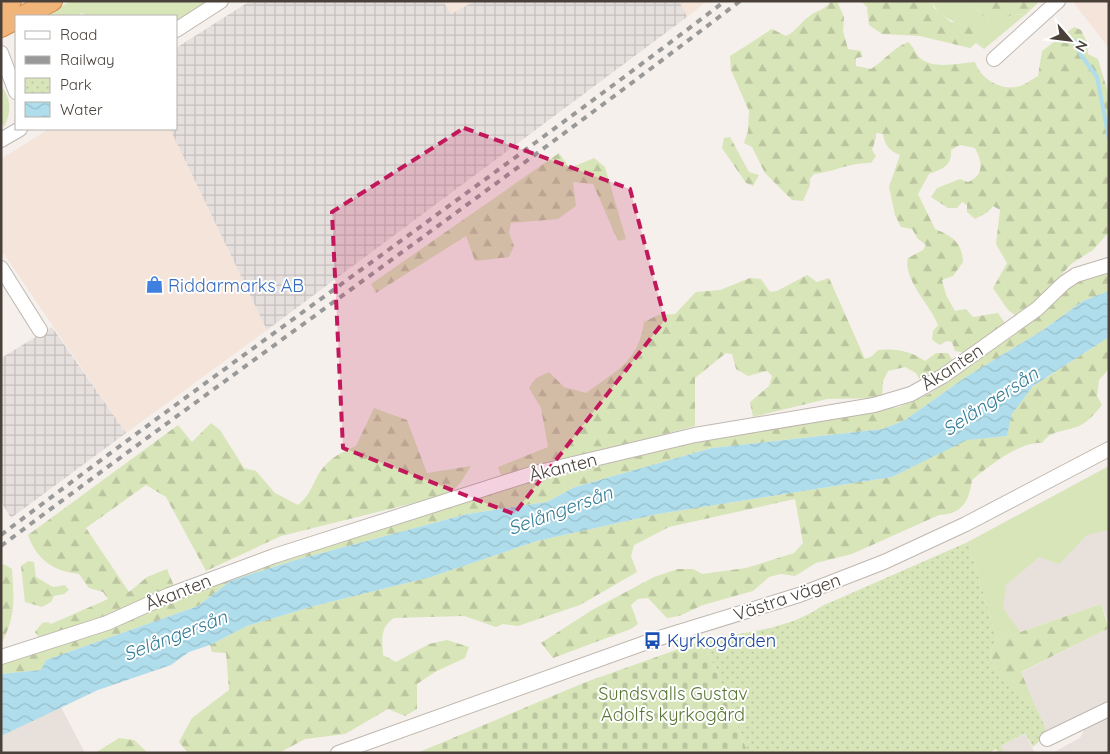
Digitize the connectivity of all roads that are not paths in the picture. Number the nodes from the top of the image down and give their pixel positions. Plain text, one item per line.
1 (11, 1) edge
2 (52, 1) edge
3 (221, 1) edge
4 (1058, 1) edge
5 (1, 6) edge
6 (25, 15) edge
7 (15, 20) edge
8 (1, 27) edge
9 (178, 29) edge
10 (1, 53) edge
11 (994, 59) dead end
12 (1, 70) edge
13 (13, 86) edge
14 (18, 130) edge
15 (1, 140) edge
16 (1109, 265) edge
17 (1, 268) edge
18 (40, 330) dead end
19 (1109, 449) edge
20 (1, 657) edge
21 (1109, 709) edge
22 (1047, 739) dead end
23 (338, 753) edge

1 - 5 highway
2 - 6 highway
3 - 9 street
4 - 11 street
7 - 8 highway
10 - 13 street
12 - 13 street
14 - 15 street
16 - 20 street, Åkanten
17 - 18 street
19 - 23 street, Västra vägen
21 - 22 street

